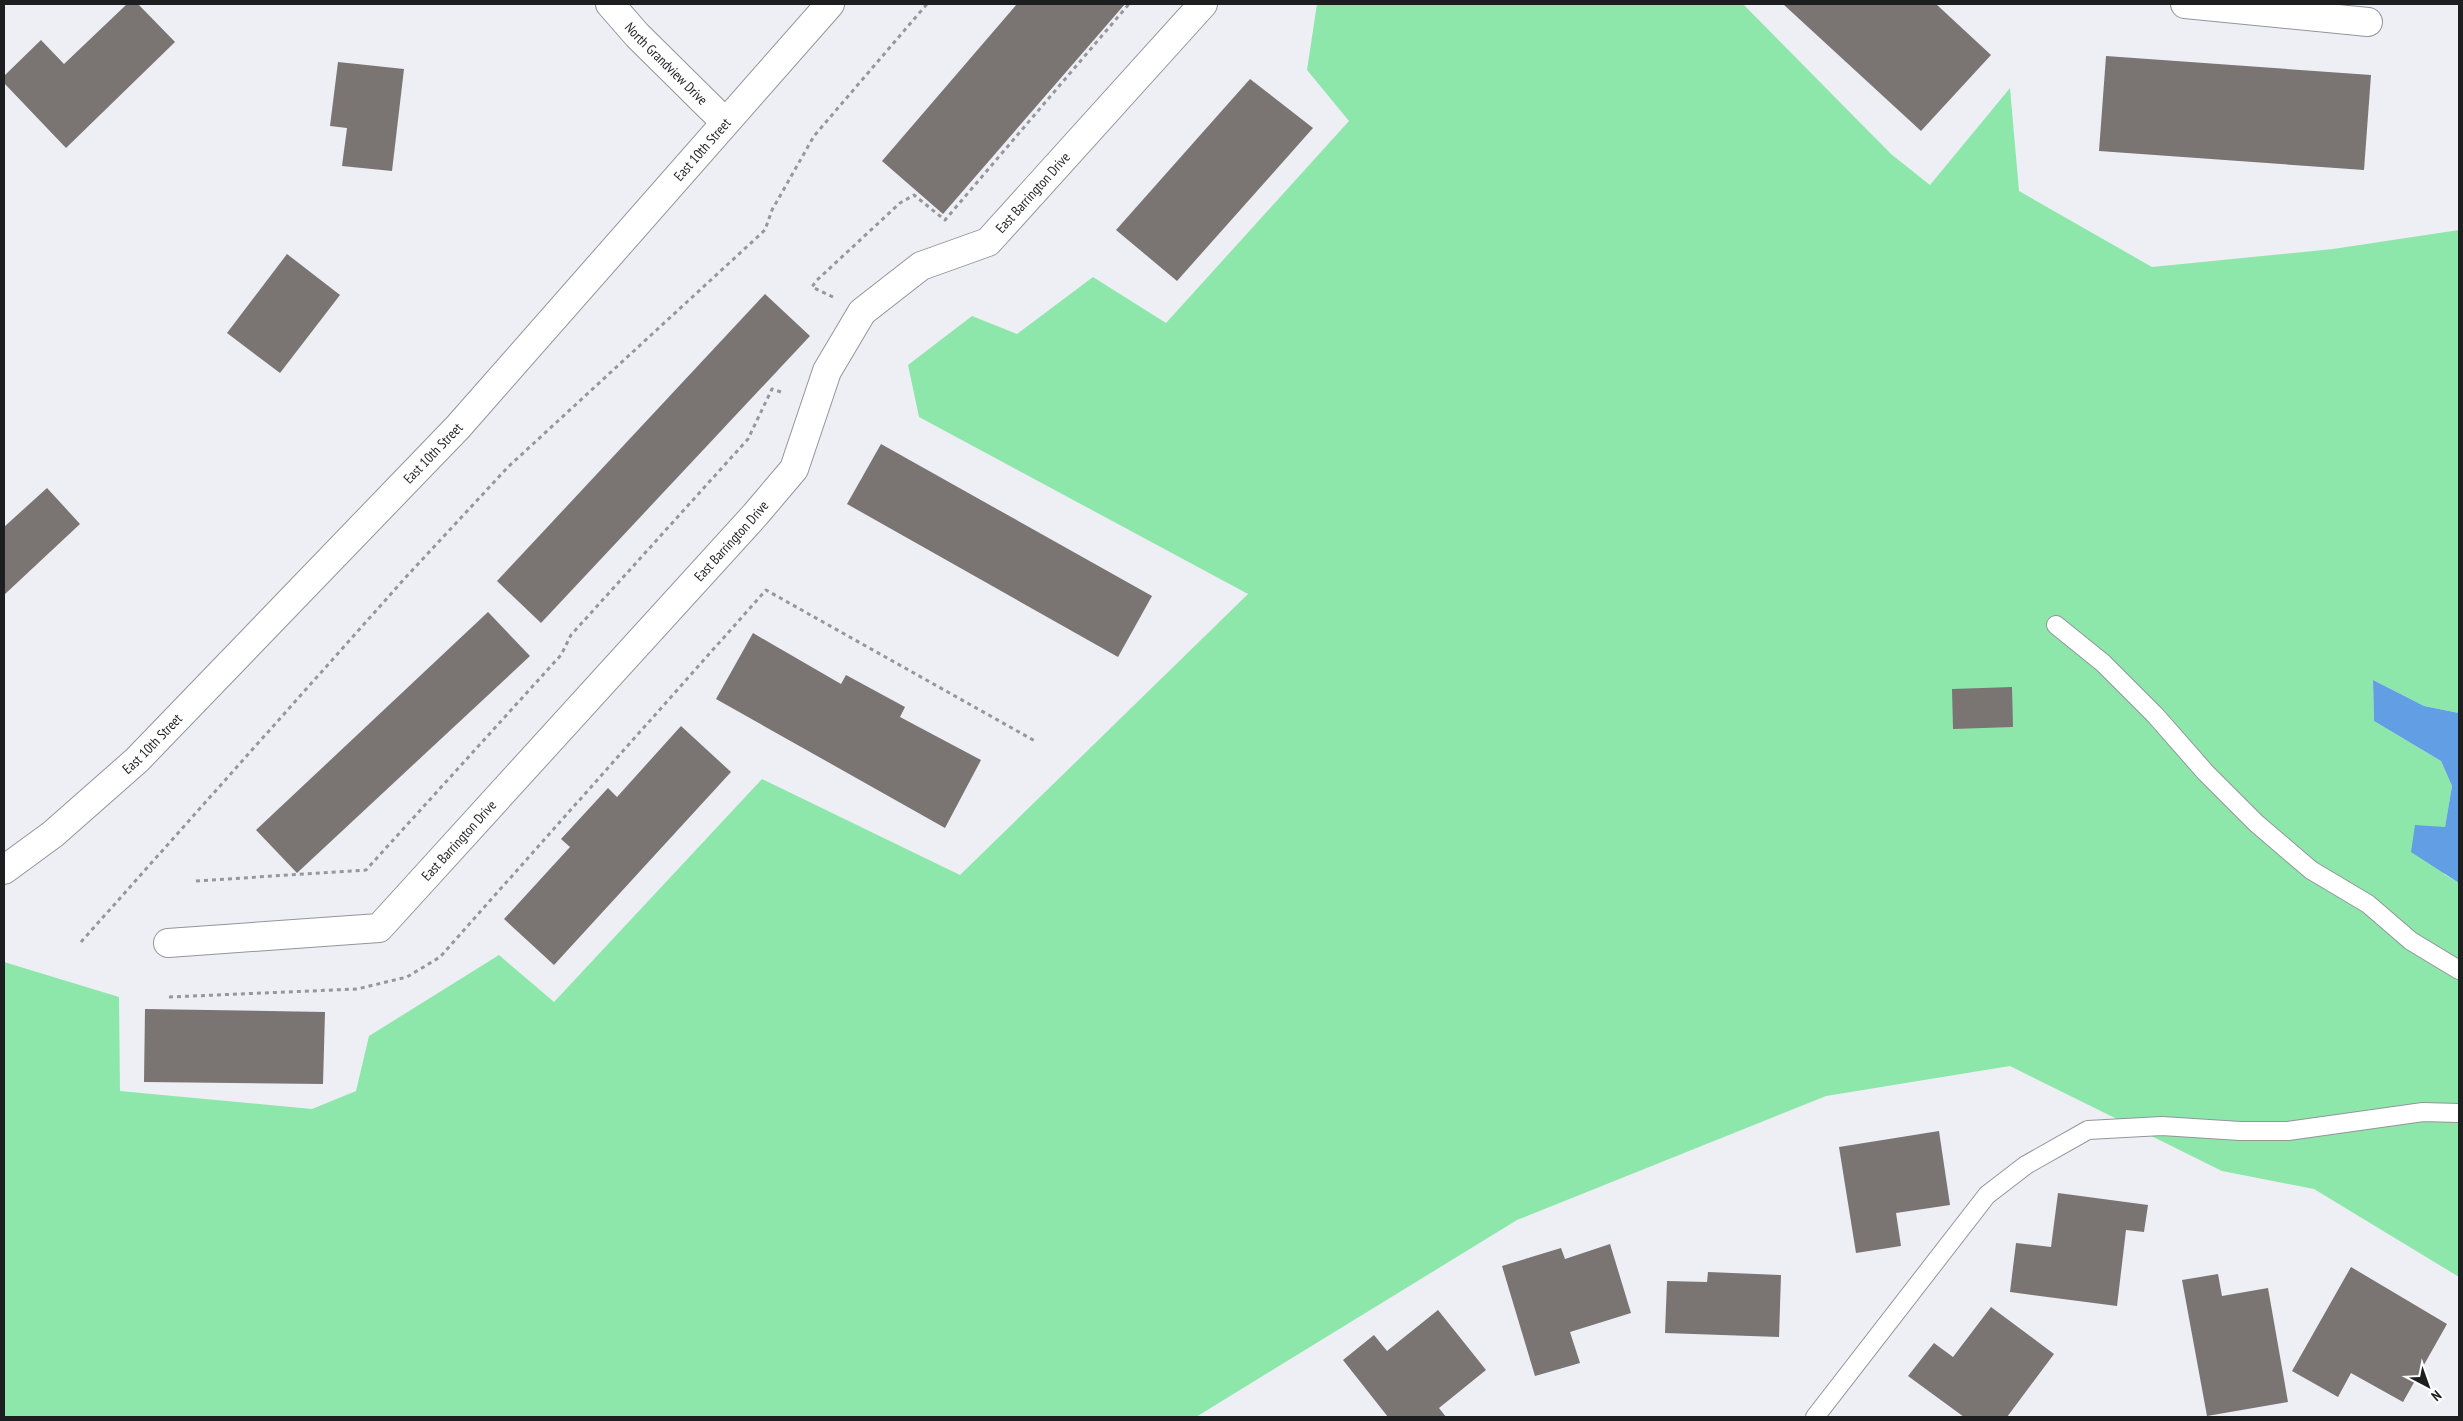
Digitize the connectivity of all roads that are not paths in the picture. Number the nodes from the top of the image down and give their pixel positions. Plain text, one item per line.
1 (610, 4) edge
2 (830, 4) edge
3 (1203, 4) edge
4 (2185, 4) edge
5 (2368, 22) dead end
6 (725, 122) junction
7 (2056, 624) dead end
8 (4, 870) edge
9 (168, 943) dead end
10 (2459, 970) edge
11 (2459, 1113) edge
12 (1814, 1417) edge

1 - 6 street, North Grandview Drive
2 - 6 street, East 10th Street
3 - 9 street, East Barrington Drive
4 - 5 street
6 - 8 street, East 10th Street
7 - 10 lane
11 - 12 lane

